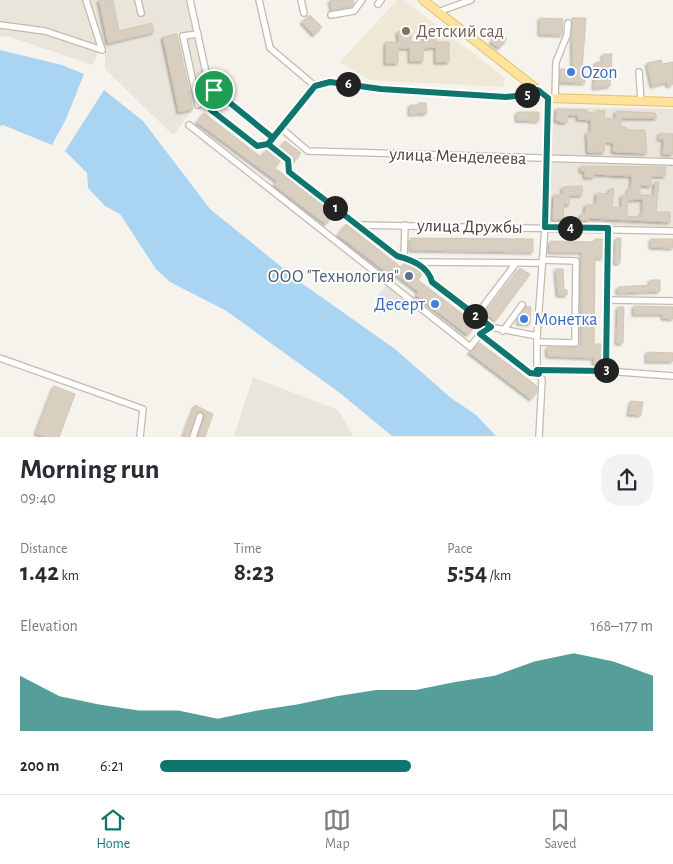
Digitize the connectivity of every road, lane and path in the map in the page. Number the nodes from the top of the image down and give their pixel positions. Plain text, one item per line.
1 (87, 0) edge
2 (138, 0) edge
3 (190, 0) edge
4 (258, 0) edge
5 (302, 0) edge
6 (362, 0) edge
7 (423, 0) edge
8 (471, 0) edge
9 (438, 12) junction
10 (141, 13) dead end
11 (304, 13) dead end
12 (330, 15) dead end
13 (568, 23) dead end
14 (0, 25) edge
15 (198, 34) junction
16 (639, 72) dead end
17 (315, 86) junction
18 (214, 90) junction
19 (538, 90) junction
20 (552, 98) junction
21 (641, 101) junction
22 (673, 102) edge
23 (198, 105) dead end
24 (189, 125) dead end
25 (281, 128) junction
26 (273, 138) junction
27 (268, 144) junction
28 (546, 159) junction
29 (673, 162) edge
30 (357, 225) junction
31 (405, 225) junction
32 (545, 227) junction
33 (608, 228) junction
34 (673, 231) edge
35 (404, 258) junction
36 (415, 262) junction
37 (542, 262) junction
38 (516, 264) junction
39 (606, 300) junction
40 (673, 301) edge
41 (522, 305) dead end
42 (476, 316) junction
43 (491, 327) junction
44 (502, 331) junction
45 (480, 334) junction
46 (537, 336) junction
47 (537, 342) junction
48 (0, 358) edge
49 (606, 371) junction
50 (538, 372) junction
51 (673, 376) edge
52 (200, 416) dead end
53 (140, 436) edge
54 (193, 436) edge
55 (539, 436) edge

1 - 14 street
2 - 10 street
3 - 15 street
4 - 17 street
5 - 11 street
6 - 12 street
7 - 9 main road
8 - 9 street
9 - 19 main road
13 - 20 street
15 - 18 street
15 - 23 street
16 - 21 street
17 - 19 street
17 - 25 street
18 - 26 street
18 - 27 street
19 - 20 main road
20 - 21 main road
20 - 28 street
21 - 22 main road
24 - 45 street
25 - 26 street
25 - 28 street, улица Менделеева
26 - 27 street
27 - 30 street
28 - 29 street, улица Менделеева
28 - 32 street
30 - 31 street, улица Дружбы
30 - 35 street
31 - 32 street, улица Дружбы
31 - 35 street
32 - 33 street, улица Дружбы
32 - 37 street
33 - 34 street, улица Дружбы
33 - 39 street
35 - 36 street
36 - 38 street
36 - 42 street
37 - 38 street
37 - 46 street
37 - 47 street
38 - 42 street
39 - 40 street
39 - 49 street
41 - 44 street
42 - 43 street
43 - 44 street
43 - 45 street
44 - 46 street
45 - 50 street
46 - 47 street
47 - 50 street
48 - 53 street
49 - 50 street
49 - 51 street
50 - 55 street
52 - 54 street

